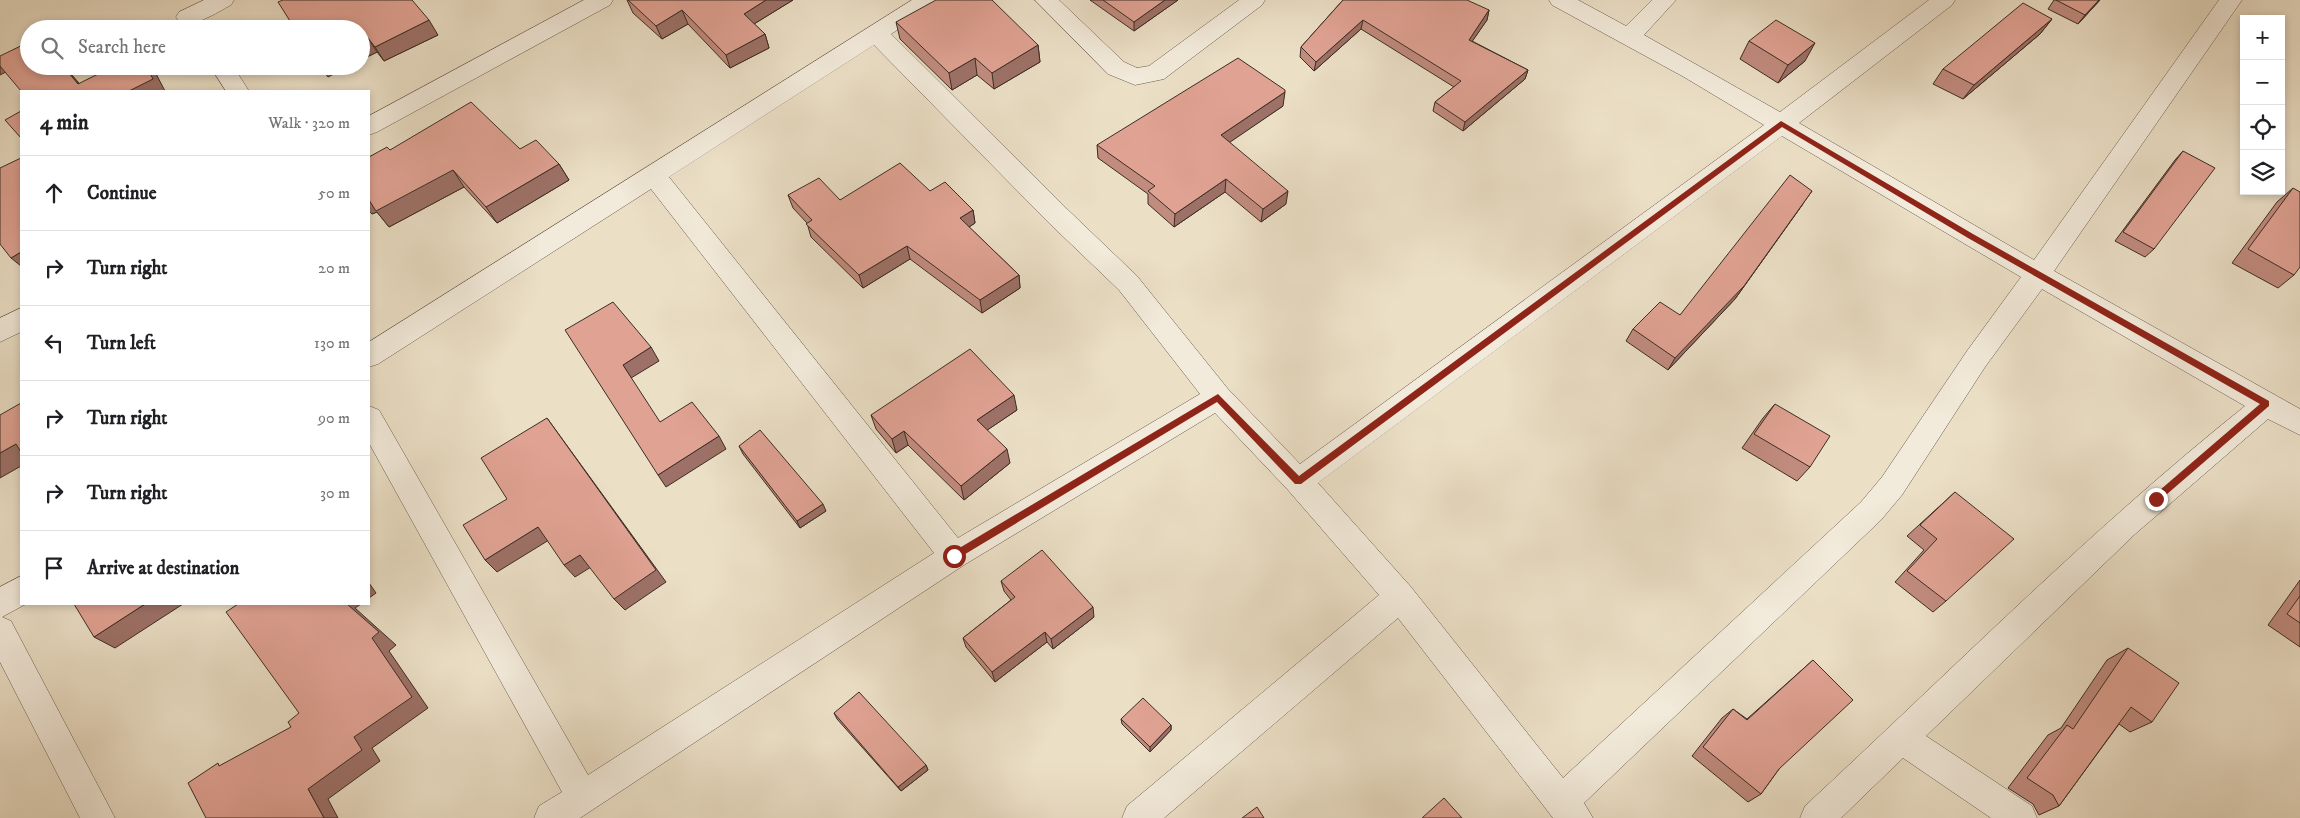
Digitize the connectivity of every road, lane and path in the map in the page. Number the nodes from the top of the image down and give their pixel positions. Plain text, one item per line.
1 (223, 0) edge
2 (602, 0) edge
3 (928, 0) edge
4 (1046, 0) edge
5 (1254, 0) edge
6 (1560, 0) edge
7 (1665, 0) edge
8 (1944, 0) edge
9 (2231, 0) edge
10 (186, 15) edge
11 (876, 33) junction
12 (1629, 37) junction
13 (227, 75) edge
14 (237, 90) edge
15 (1781, 124) junction
16 (370, 125) edge
17 (654, 175) junction
18 (2038, 274) junction
19 (20, 320) edge
20 (0, 331) edge
21 (370, 355) edge
22 (1218, 397) junction
23 (2267, 404) junction
24 (370, 420) edge
25 (2300, 423) edge
26 (1298, 481) junction
27 (954, 556) junction
28 (20, 591) edge
29 (1400, 597) junction
30 (0, 604) edge
31 (0, 631) edge
32 (1903, 739) junction
33 (583, 797) junction
34 (1568, 810) edge
35 (95, 817) edge
36 (551, 818) edge
37 (1139, 818) edge
38 (1817, 818) edge
39 (2020, 818) edge

1 - 10 street
2 - 16 street
3 - 11 street
4 - 5 street
6 - 12 street
7 - 12 street
8 - 15 street
9 - 18 street
11 - 17 street
11 - 22 street
12 - 15 street
13 - 14 street
15 - 18 street
15 - 26 street
17 - 21 street
17 - 27 street
18 - 23 street
18 - 34 street
19 - 20 street
22 - 26 street
22 - 27 street
23 - 25 street
23 - 32 street
24 - 33 street
26 - 29 street
27 - 33 street
28 - 30 street
29 - 34 street
29 - 37 street
31 - 35 street
32 - 38 street
32 - 39 street
33 - 36 street

